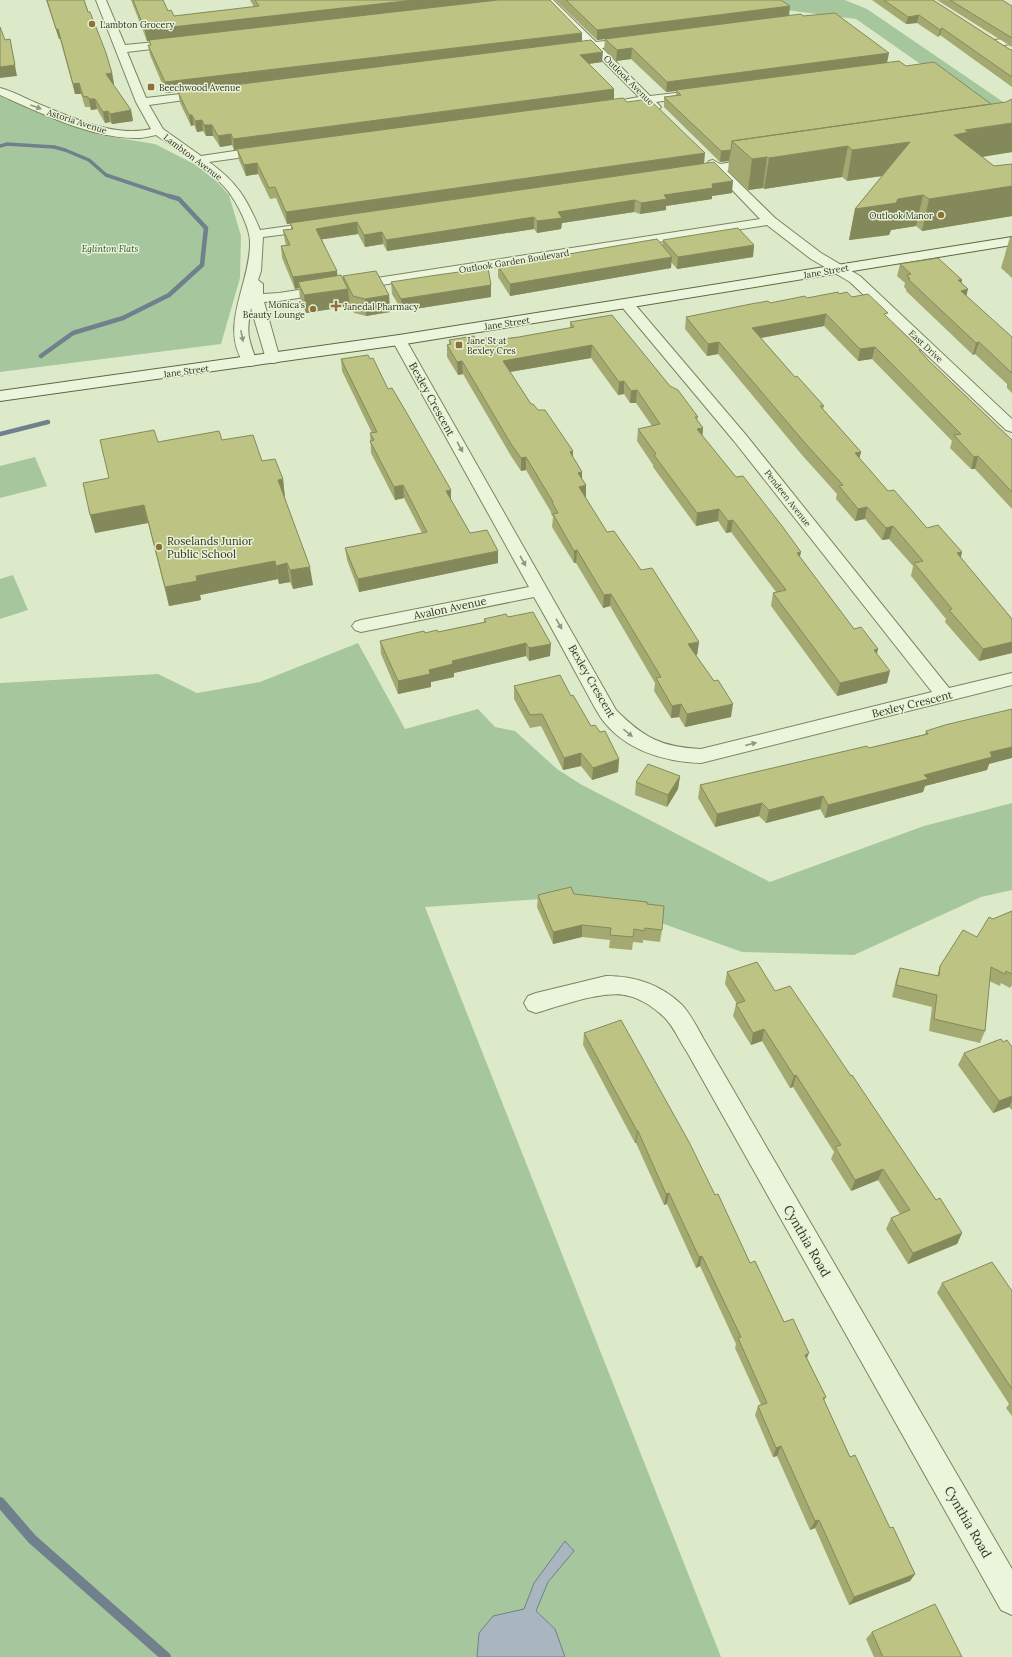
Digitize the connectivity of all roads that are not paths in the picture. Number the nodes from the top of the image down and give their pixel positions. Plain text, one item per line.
1 (101, 0) edge
2 (545, 0) edge
3 (646, 40) edge
4 (186, 41) edge
5 (1012, 41) edge
6 (595, 46) junction
7 (121, 49) junction
8 (1006, 50) edge
9 (558, 51) edge
10 (0, 91) edge
11 (218, 92) edge
12 (700, 93) edge
13 (648, 99) junction
14 (142, 102) junction
15 (613, 104) edge
16 (664, 115) edge
17 (158, 131) junction
18 (277, 149) edge
19 (707, 158) dead end
20 (198, 160) junction
21 (770, 161) edge
22 (718, 169) junction
23 (679, 174) edge
24 (770, 221) junction
25 (322, 225) edge
26 (256, 234) junction
27 (1012, 241) edge
28 (838, 269) junction
29 (254, 271) junction
30 (258, 298) junction
31 (628, 304) junction
32 (399, 340) junction
33 (273, 359) junction
34 (250, 362) junction
35 (0, 396) edge
36 (1012, 427) edge
37 (540, 590) junction
38 (361, 626) dead end
39 (1012, 680) edge
40 (945, 696) junction
41 (536, 1003) dead end
42 (1012, 1599) edge

1 - 7 street, Lambton Avenue
2 - 6 street, Outlook Avenue
3 - 6 street
4 - 7 street
5 - 8 street
6 - 9 street
6 - 13 street, Outlook Avenue
7 - 14 street, Lambton Avenue
10 -> 17 street, Astoria Avenue
11 - 14 street
12 - 13 street
13 - 15 street
13 - 16 street, Outlook Avenue
14 - 17 street, Lambton Avenue
17 - 20 street, Lambton Avenue
18 - 20 street
19 - 22 street
20 - 26 street, Lambton Avenue
21 - 22 street
22 - 23 street
22 - 24 street
24 - 28 street
24 - 30 street, Outlook Garden Boulevard
25 - 26 street
26 - 29 street, Lambton Avenue
27 - 28 main road, Jane Street
28 - 31 main road, Jane Street
28 - 36 street, East Drive
29 - 30 street, Lambton Avenue
29 -> 34 street, Lambton Avenue
30 - 33 street, Lambton Avenue
31 - 32 main road, Jane Street
31 - 40 street, Pendeen Avenue
32 - 33 main road, Jane Street
32 -> 37 street, Bexley Crescent
33 - 34 main road, Jane Street
34 - 35 main road, Jane Street
37 - 38 street, Avalon Avenue
37 -> 40 street, Bexley Crescent
39 - 40 street, Bexley Crescent
41 - 42 street, Cynthia Road

